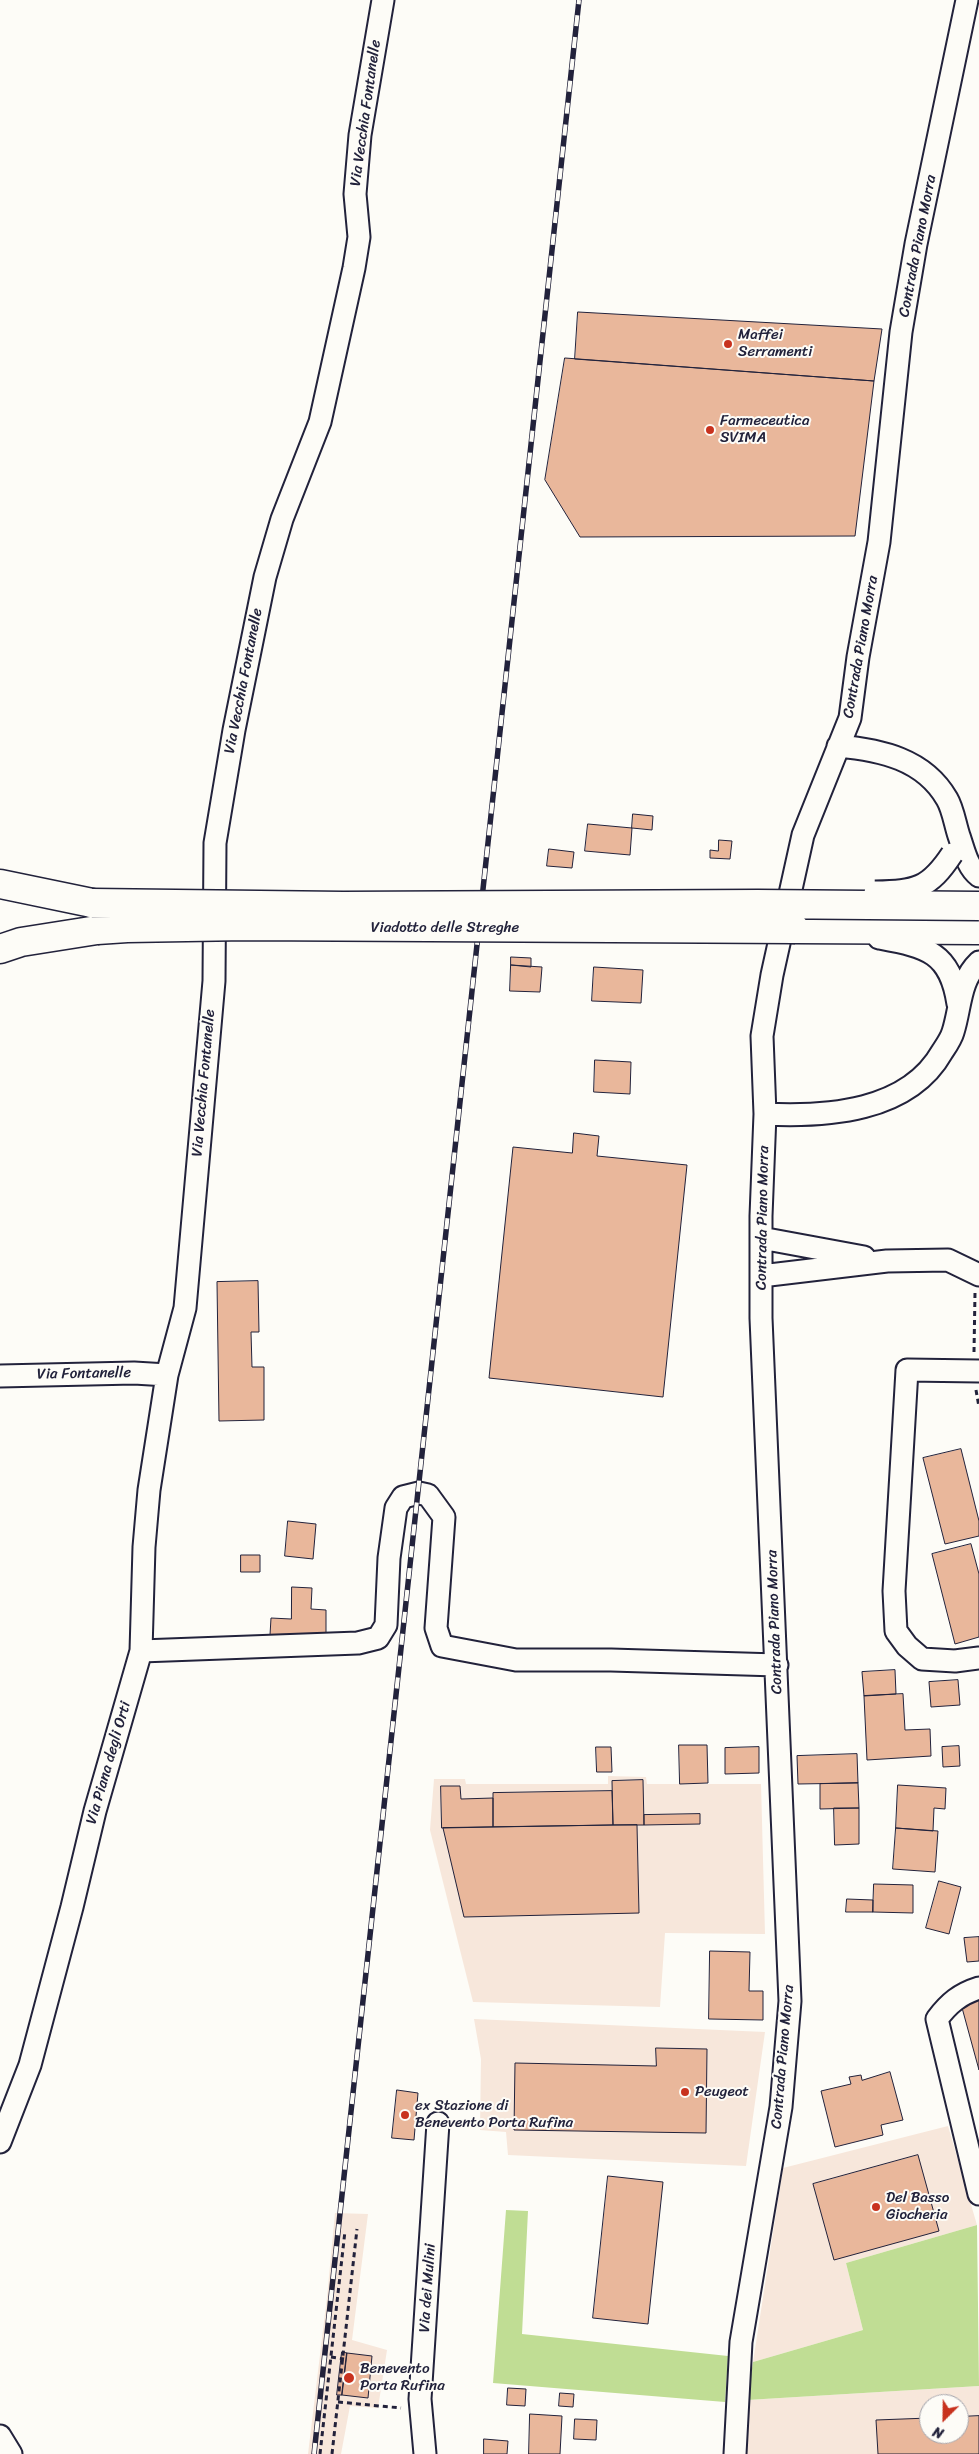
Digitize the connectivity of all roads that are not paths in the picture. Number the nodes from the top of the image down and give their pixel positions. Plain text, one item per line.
1 (383, 0) edge
2 (967, 0) edge
3 (838, 746) junction
4 (959, 854) junction
5 (979, 876) edge
6 (0, 884) edge
7 (758, 904) junction
8 (979, 906) edge
9 (794, 929) junction
10 (979, 930) edge
11 (0, 949) edge
12 (979, 962) edge
13 (959, 993) junction
14 (765, 1114) junction
15 (761, 1238) junction
16 (887, 1261) junction
17 (979, 1275) edge
18 (761, 1276) junction
19 (979, 1371) edge
20 (167, 1375) junction
21 (0, 1376) edge
22 (141, 1650) junction
23 (979, 1658) edge
24 (776, 1665) junction
25 (979, 1988) edge
26 (438, 2122) dead end
27 (0, 2142) edge
28 (979, 2194) edge
29 (0, 2436) edge
30 (11, 2454) edge
31 (425, 2454) edge
32 (735, 2454) edge

1 - 20 street, Via Vecchia Fontanelle
2 - 3 street, Contrada Piano Morra
3 - 4 street
3 - 14 street, Contrada Piano Morra
4 - 5 street
4 - 7 street, bridge
6 - 7 main road, bridge
7 - 8 main road, bridge
9 - 10 main road, Viadotto delle Streghe
9 - 11 main road, Viadotto delle Streghe, bridge
9 - 13 street
12 - 13 street
13 - 14 street
14 - 15 street, Contrada Piano Morra
15 - 16 street
15 - 18 street, Contrada Piano Morra
16 - 17 street
16 - 18 street
18 - 24 street, Contrada Piano Morra
19 - 23 street
20 - 21 street, Via Fontanelle
20 - 22 street, Via Piana degli Orti
22 - 24 street
22 - 27 street, Via Piana degli Orti
24 - 32 street, Contrada Piano Morra
25 - 28 street
26 - 31 street, Via dei Mulini
29 - 30 street

